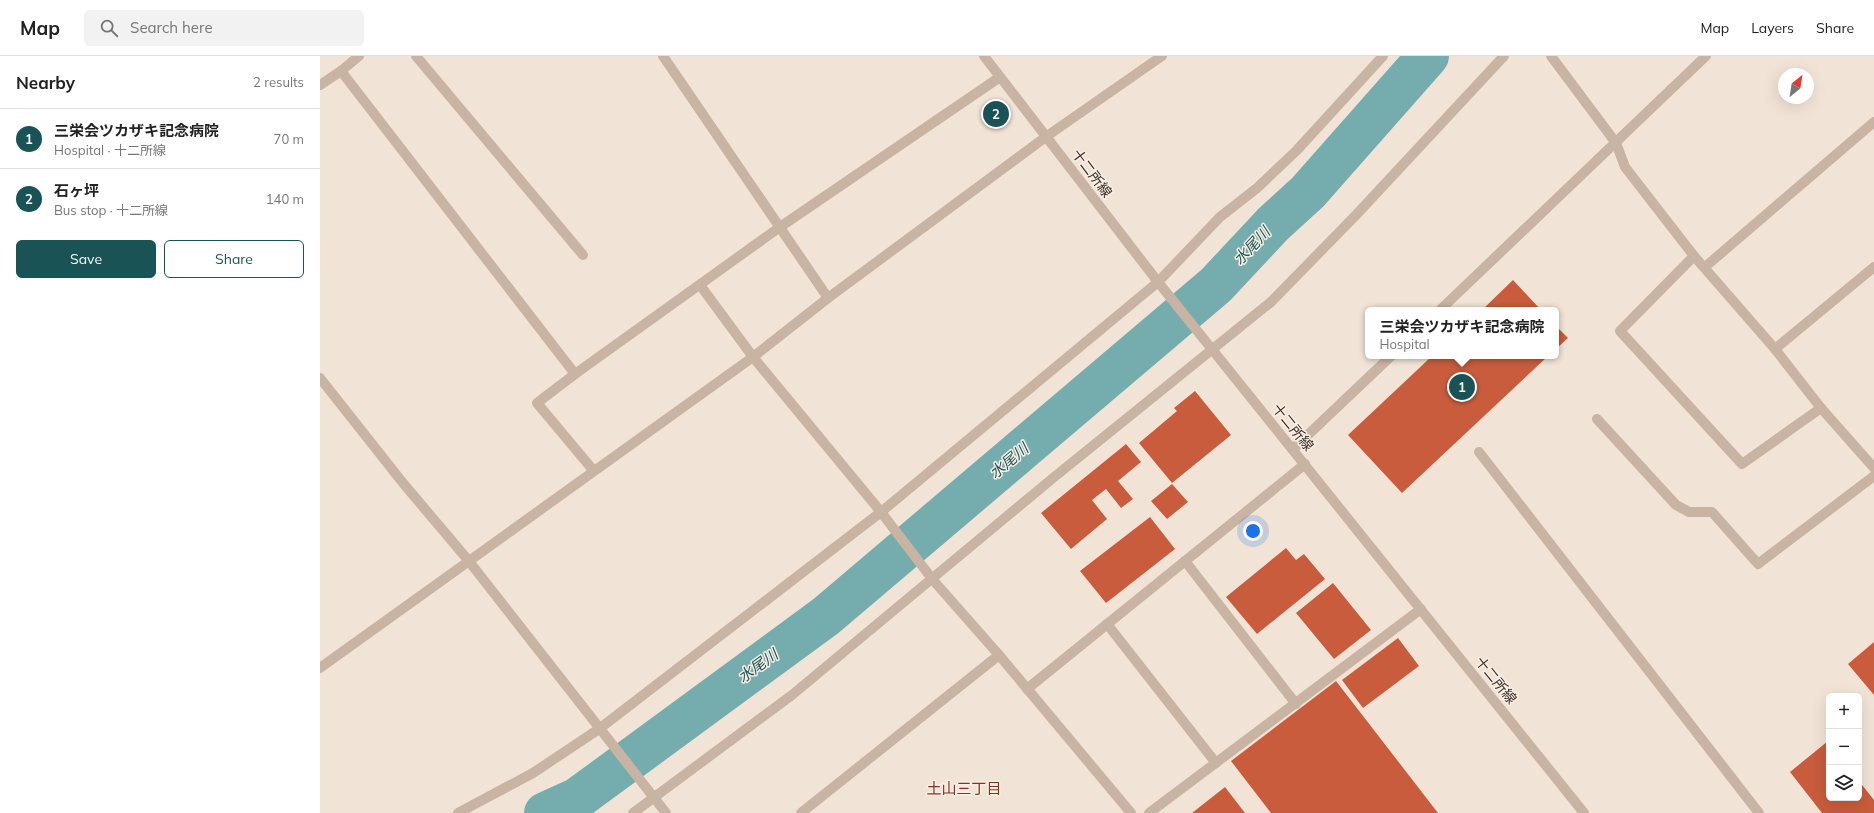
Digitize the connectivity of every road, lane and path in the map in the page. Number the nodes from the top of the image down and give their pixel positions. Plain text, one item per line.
1 (359, 56) edge
2 (416, 56) edge
3 (663, 56) edge
4 (984, 56) edge
5 (1162, 56) edge
6 (1383, 56) edge
7 (1504, 56) edge
8 (1550, 56) edge
9 (1706, 56) edge
10 (341, 72) junction
11 (1000, 77) junction
12 (320, 85) edge
13 (1874, 122) edge
14 (1047, 136) junction
15 (1616, 143) junction
16 (780, 227) junction
17 (583, 255) dead end
18 (1694, 256) junction
19 (1705, 267) junction
20 (1874, 267) edge
21 (1158, 282) junction
22 (700, 284) junction
23 (828, 298) junction
24 (1443, 307) edge
25 (1212, 348) junction
26 (1775, 349) junction
27 (753, 357) junction
28 (1388, 359) edge
29 (575, 374) junction
30 (320, 378) edge
31 (1821, 408) junction
32 (1597, 419) dead end
33 (1293, 449) junction
34 (1479, 452) dead end
35 (1305, 464) junction
36 (1874, 468) edge
37 (593, 470) junction
38 (1874, 476) edge
39 (880, 512) junction
40 (468, 560) junction
41 (1185, 561) junction
42 (933, 580) junction
43 (1421, 609) junction
44 (1108, 624) junction
45 (999, 655) junction
46 (320, 668) edge
47 (1028, 689) junction
48 (1296, 704) junction
49 (600, 729) junction
50 (1216, 763) junction
51 (653, 798) junction
52 (458, 813) edge
53 (633, 813) edge
54 (666, 813) edge
55 (801, 813) edge
56 (1131, 813) edge
57 (1149, 813) edge
58 (1584, 813) edge
59 (1759, 813) edge

1 - 10 street
2 - 17 street
3 - 16 street
4 - 11 street, 十二所線
5 - 14 street
6 - 21 street
7 - 25 street
8 - 15 street
9 - 15 street
10 - 12 street
10 - 29 street
11 - 14 street, 十二所線
11 - 16 street
13 - 19 street
14 - 21 street, 十二所線
14 - 23 street
15 - 18 street
15 - 24 street
16 - 22 street
16 - 23 street
18 - 19 street
18 - 31 street
19 - 26 street
20 - 26 street
21 - 25 street, 十二所線
21 - 39 street
22 - 27 street
22 - 29 street
23 - 27 street
25 - 33 street, 十二所線
25 - 42 street
26 - 31 street
27 - 37 street
27 - 39 street
28 - 33 street
29 - 37 street
30 - 40 street
31 - 36 street
32 - 38 street
33 - 35 street, 十二所線
34 - 59 street
35 - 41 street
35 - 43 street, 十二所線
37 - 40 street
39 - 42 street
39 - 49 street
40 - 46 street
40 - 49 street
41 - 44 street
41 - 48 street
42 - 45 street
42 - 51 street
43 - 48 street
43 - 58 street, 十二所線
44 - 47 street
44 - 50 street
45 - 47 street
45 - 55 street
47 - 56 street
48 - 50 street
49 - 51 street
49 - 52 street
50 - 57 street
51 - 53 street
51 - 54 street

